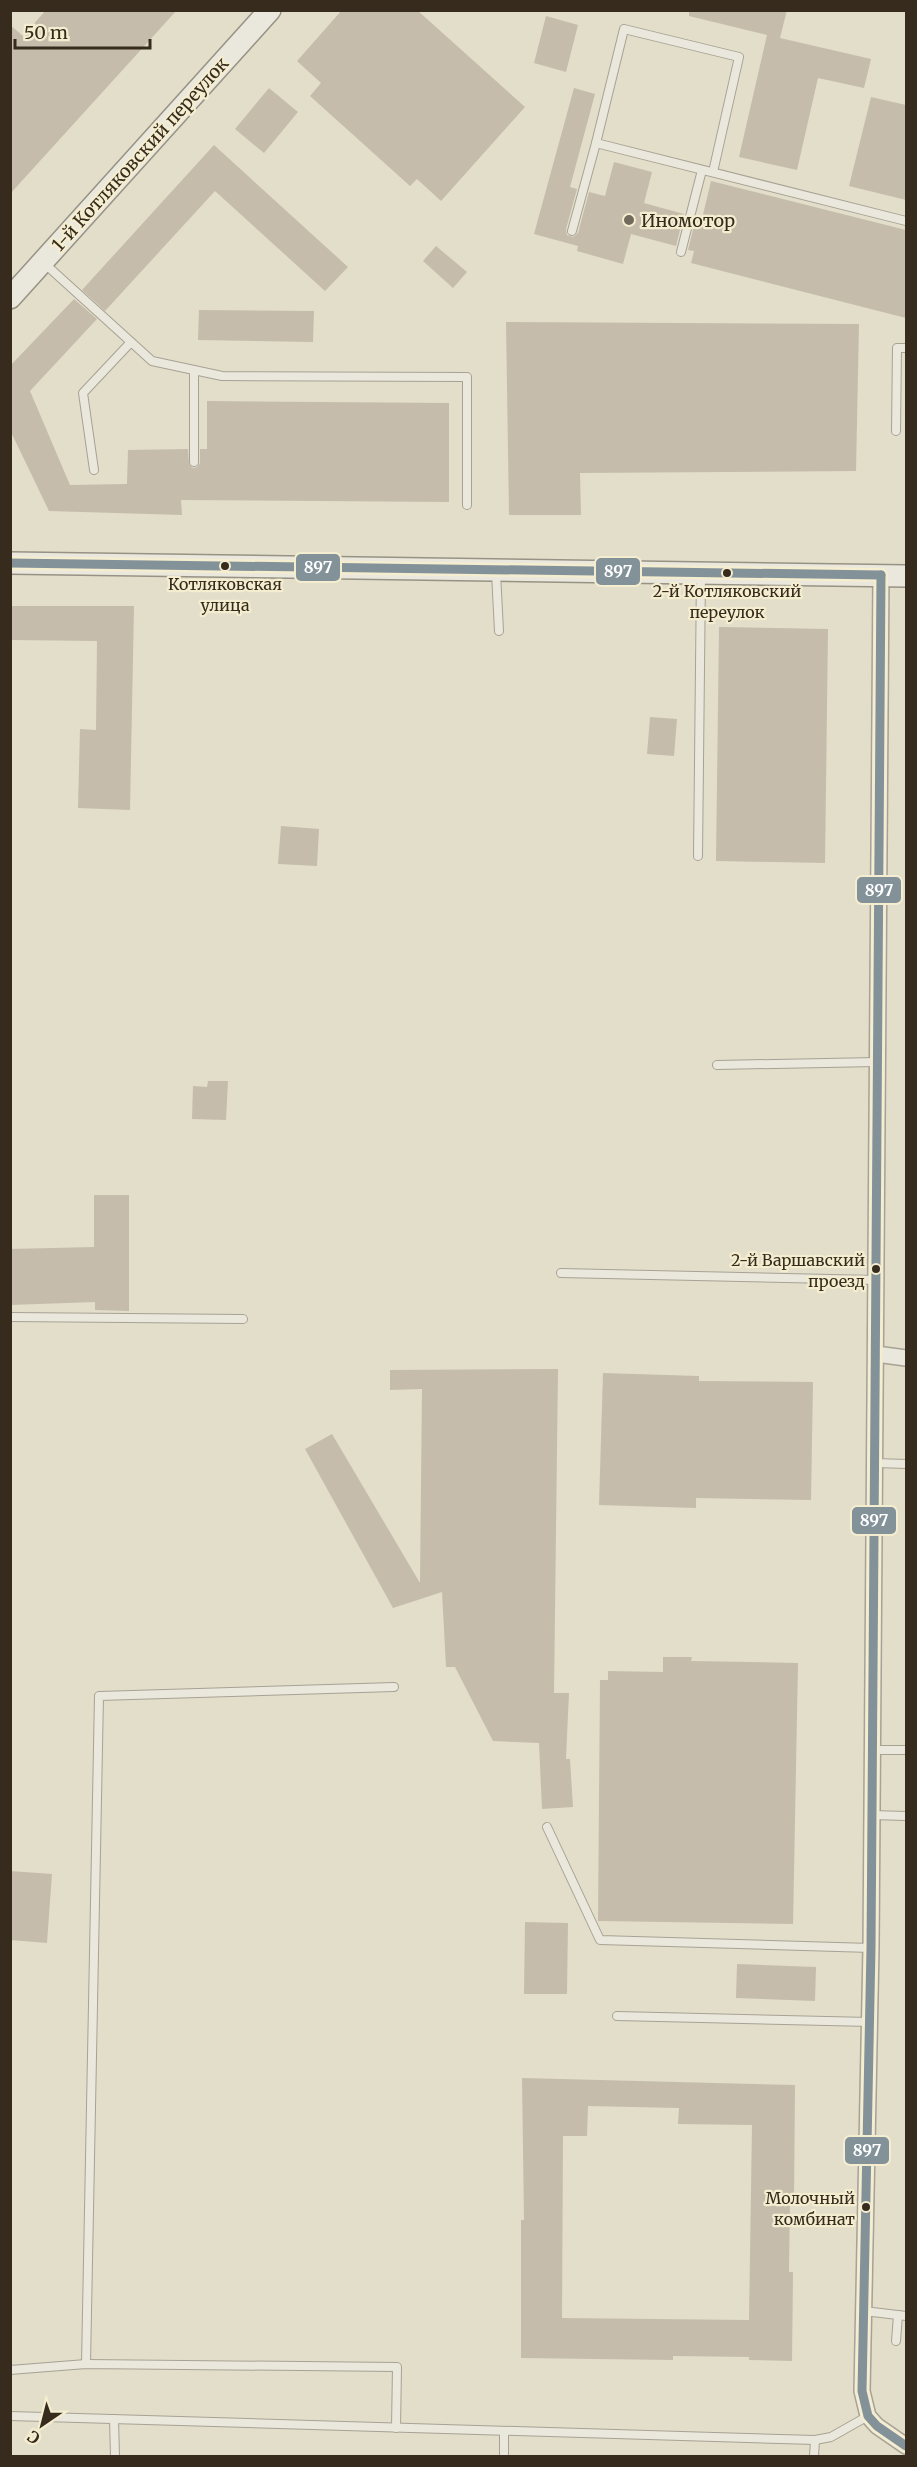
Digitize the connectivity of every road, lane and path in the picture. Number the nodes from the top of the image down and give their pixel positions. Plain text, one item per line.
1 (270, 10) edge
2 (596, 143) junction
3 (702, 170) junction
4 (713, 172) junction
5 (906, 221) edge
6 (572, 231) dead end
7 (681, 252) dead end
8 (43, 262) junction
9 (10, 298) edge
10 (130, 342) junction
11 (906, 348) edge
12 (194, 370) junction
13 (896, 431) dead end
14 (194, 462) dead end
15 (94, 470) dead end
16 (467, 506) dead end
17 (10, 545) edge
18 (10, 563) edge
19 (51, 563) junction
20 (496, 570) junction
21 (701, 572) junction
22 (881, 576) junction
23 (906, 576) edge
24 (499, 631) dead end
25 (698, 856) dead end
26 (877, 1062) junction
27 (717, 1065) dead end
28 (561, 1273) dead end
29 (876, 1280) junction
30 (10, 1317) edge
31 (243, 1319) dead end
32 (876, 1354) junction
33 (906, 1358) edge
34 (876, 1463) junction
35 (906, 1464) edge
36 (394, 1687) dead end
37 (873, 1750) junction
38 (906, 1750) edge
39 (872, 1815) junction
40 (906, 1816) edge
41 (547, 1827) dead end
42 (871, 1948) junction
43 (617, 2016) dead end
44 (870, 2022) junction
45 (864, 2311) junction
46 (902, 2316) edge
47 (896, 2341) dead end
48 (86, 2364) junction
49 (10, 2370) edge
50 (10, 2416) edge
51 (868, 2416) junction
52 (114, 2419) junction
53 (396, 2428) junction
54 (504, 2431) junction
55 (815, 2440) junction
56 (906, 2446) edge
57 (114, 2457) edge
58 (504, 2457) edge
59 (814, 2457) edge

1 - 8 street, 1-й Котляковский переулок
2 - 3 lane
2 - 4 lane
2 - 6 lane
3 - 4 lane
3 - 7 lane
4 - 5 lane
8 - 9 street, 1-й Котляковский переулок
8 - 10 lane
10 - 12 lane
10 - 15 lane
11 - 13 lane
12 - 14 lane
12 - 16 lane
17 - 19 street
18 - 19 street
19 - 20 street
20 - 21 street
20 - 24 lane
21 - 22 street
21 - 25 lane
22 - 23 street
22 - 26 street
26 - 27 lane
26 - 29 street
28 - 29 lane
29 - 32 street
30 - 31 lane
32 - 33 street
32 - 34 street
34 - 35 lane
34 - 37 street
36 - 48 lane
37 - 38 lane
37 - 39 street
39 - 40 lane
39 - 42 street
41 - 42 lane
42 - 44 street
43 - 44 lane
44 - 45 street
45 - 46 lane
45 - 51 street
46 - 47 lane
48 - 49 lane
48 - 53 lane
50 - 52 lane
51 - 55 lane
51 - 56 street
52 - 53 lane
52 - 57 lane
53 - 54 lane
54 - 55 lane
54 - 58 lane
55 - 59 lane

